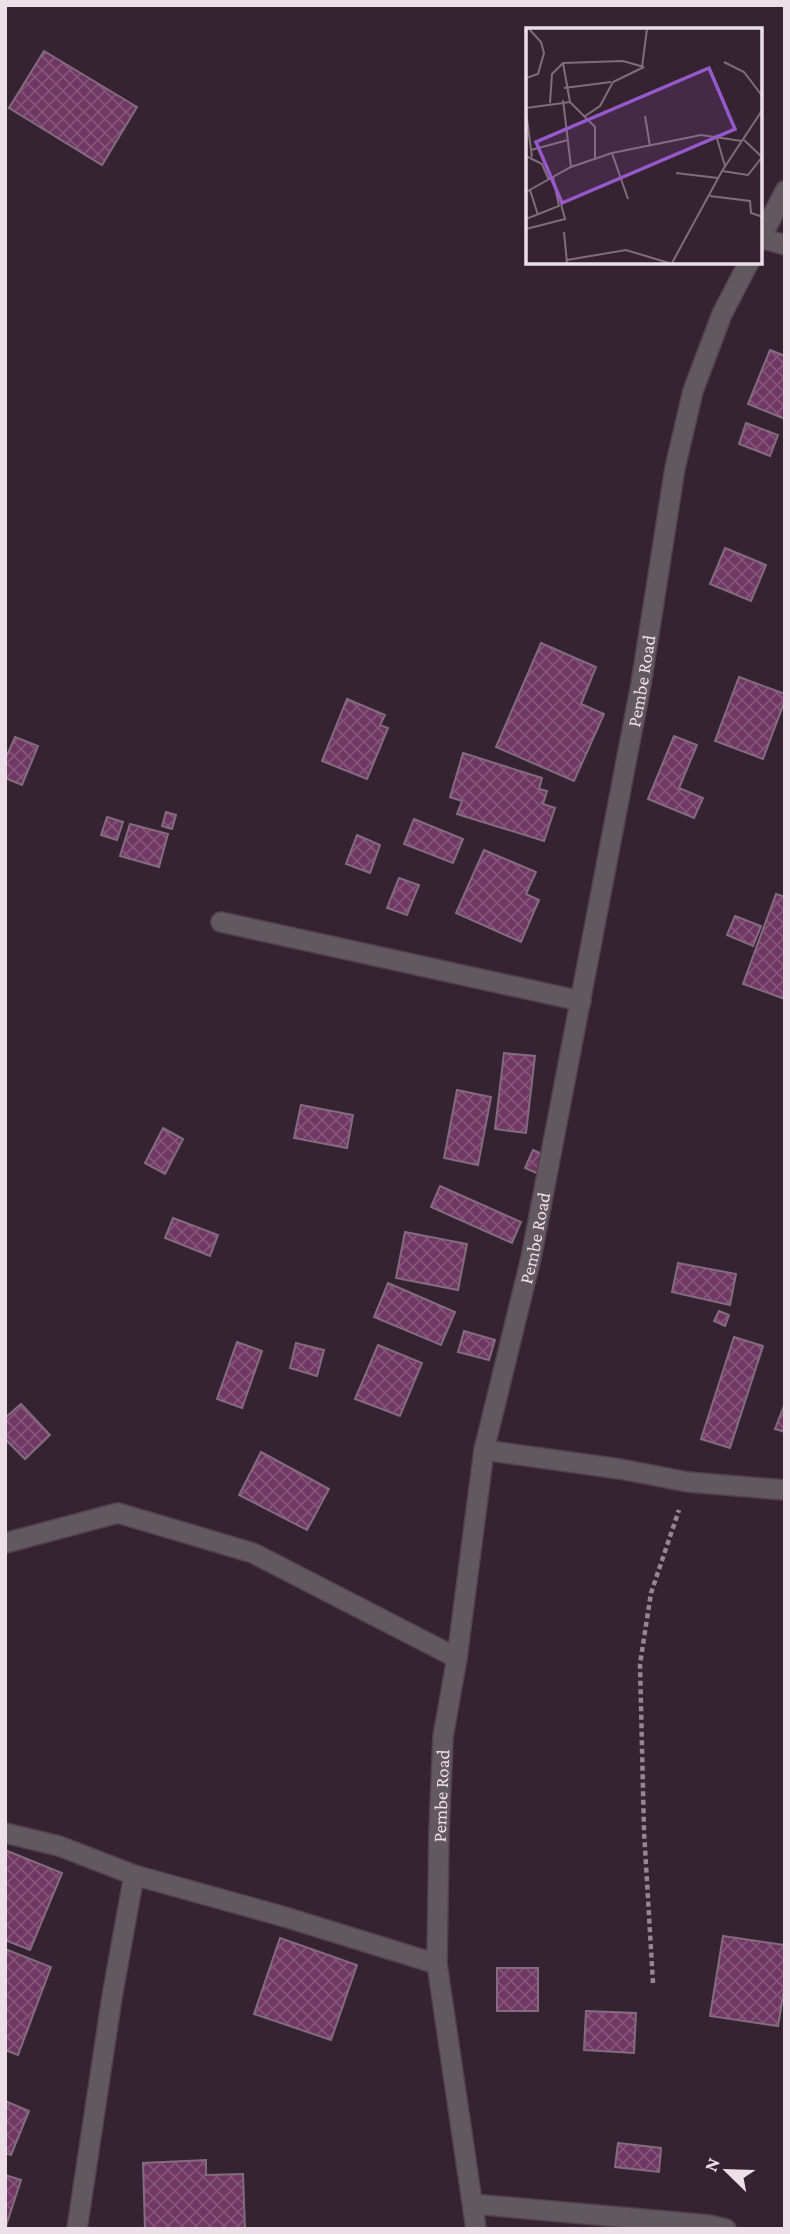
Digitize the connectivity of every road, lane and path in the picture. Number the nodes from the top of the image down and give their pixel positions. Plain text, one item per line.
1 (785, 191) edge
2 (762, 237) edge
3 (762, 239) edge
4 (785, 245) edge
5 (748, 264) edge
6 (221, 922) dead end
7 (581, 1001) junction
8 (484, 1450) junction
9 (688, 1482) junction
10 (785, 1490) edge
11 (5, 1543) edge
12 (457, 1658) junction
13 (5, 1833) edge
14 (134, 1875) junction
15 (437, 1964) junction
16 (653, 1983) dead end
17 (473, 2204) junction
18 (77, 2229) edge
19 (476, 2229) edge
20 (726, 2229) edge

1 - 2 street
3 - 4 street
5 - 7 street, Pembe Road
6 - 7 street
7 - 8 street, Pembe Road
8 - 9 street
8 - 12 street, Pembe Road
9 - 10 street
9 - 16 path
11 - 12 street
12 - 15 street, Pembe Road
13 - 14 street
14 - 15 street
14 - 18 street
15 - 17 street, Pembe Road
17 - 19 street, Pembe Road
17 - 20 street

